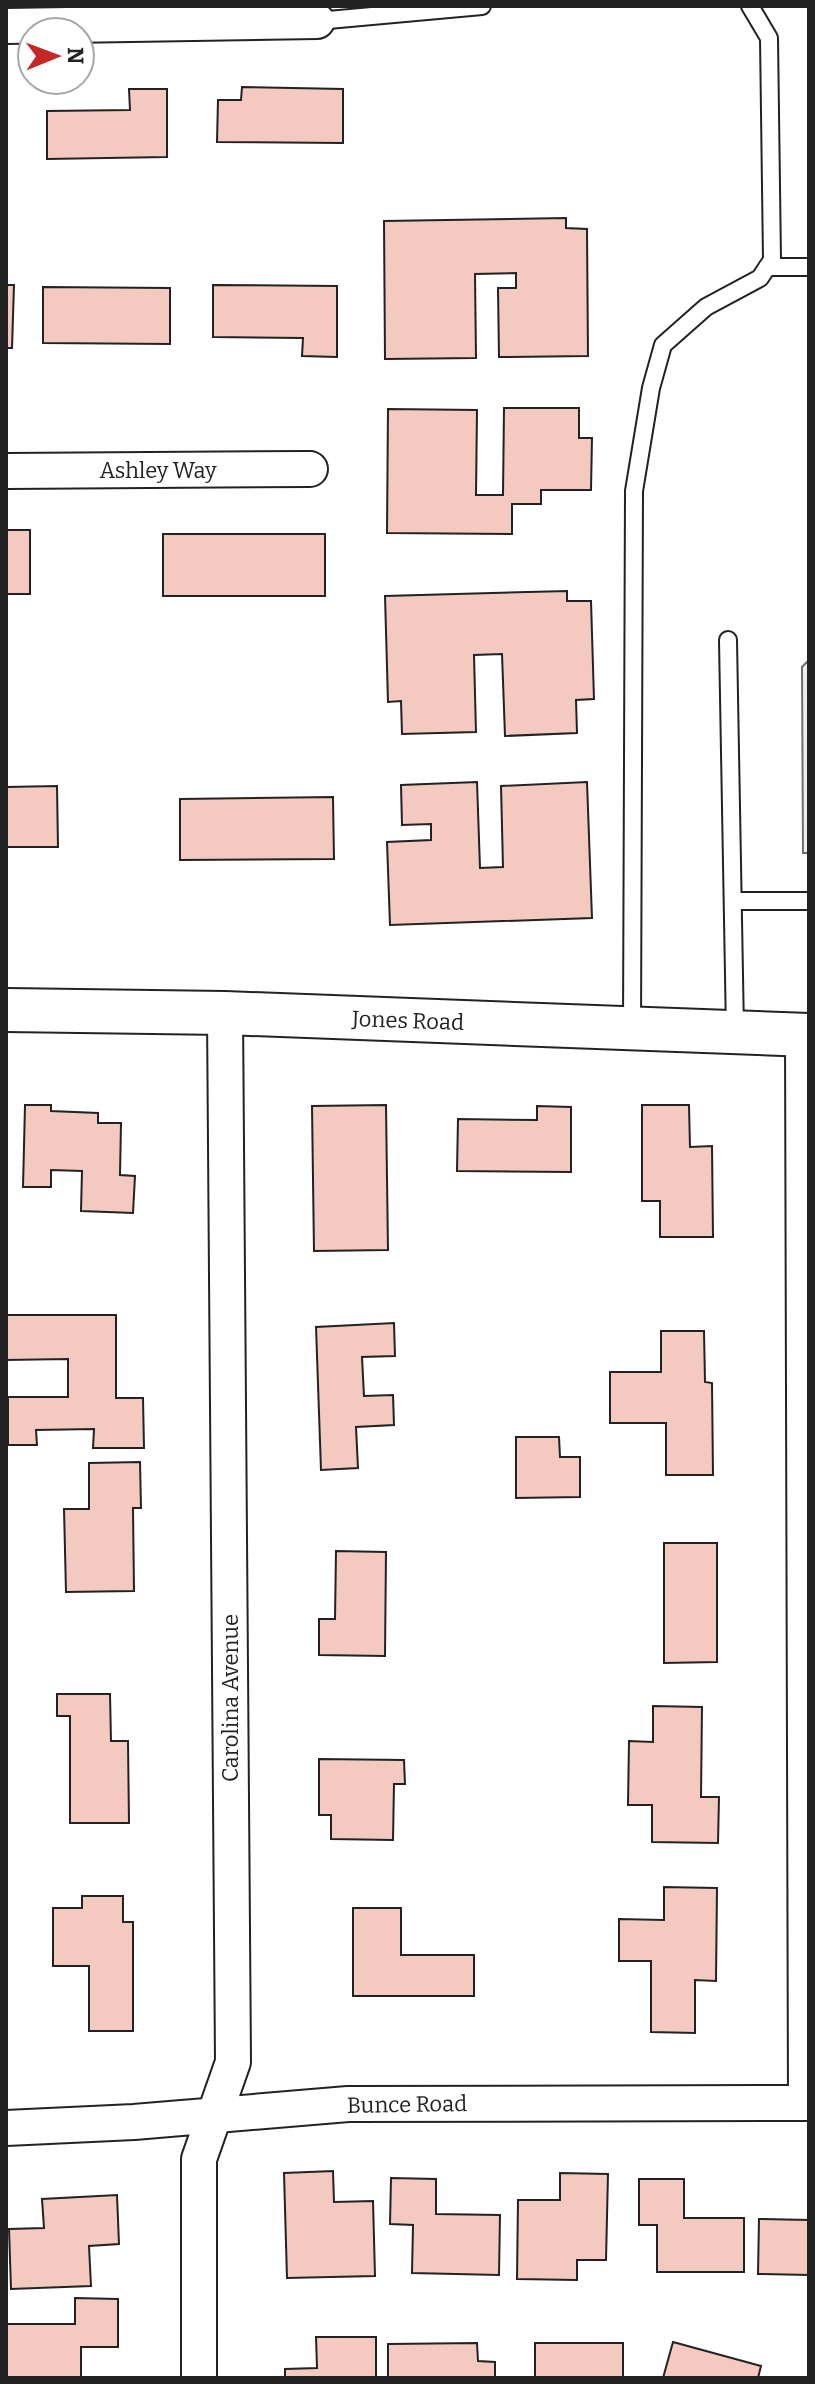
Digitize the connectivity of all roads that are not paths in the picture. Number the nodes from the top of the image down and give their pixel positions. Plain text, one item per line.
1 (482, 6) edge
2 (755, 7) edge
3 (317, 21) joint
4 (6, 26) edge
5 (767, 267) junction
6 (809, 267) edge
7 (310, 469) dead end
8 (6, 471) edge
9 (728, 640) dead end
10 (733, 901) junction
11 (809, 901) edge
12 (6, 1010) edge
13 (225, 1013) junction
14 (632, 1028) junction
15 (735, 1032) junction
16 (806, 1035) edge
17 (808, 2103) edge
18 (214, 2117) junction
19 (6, 2128) edge
20 (199, 2378) edge

1 - 3 lane
2 - 5 lane
3 - 4 street
5 - 6 lane
5 - 14 lane
7 - 8 street, Ashley Way
9 - 10 lane
10 - 11 lane
10 - 15 lane
12 - 13 street, Jones Road
13 - 14 street, Jones Road
13 - 18 street, Carolina Avenue
14 - 15 street, Jones Road
15 - 16 street, Jones Road
16 - 17 street
17 - 18 street, Bunce Road
18 - 19 street, Bunce Road
18 - 20 street, Carolina Avenue

